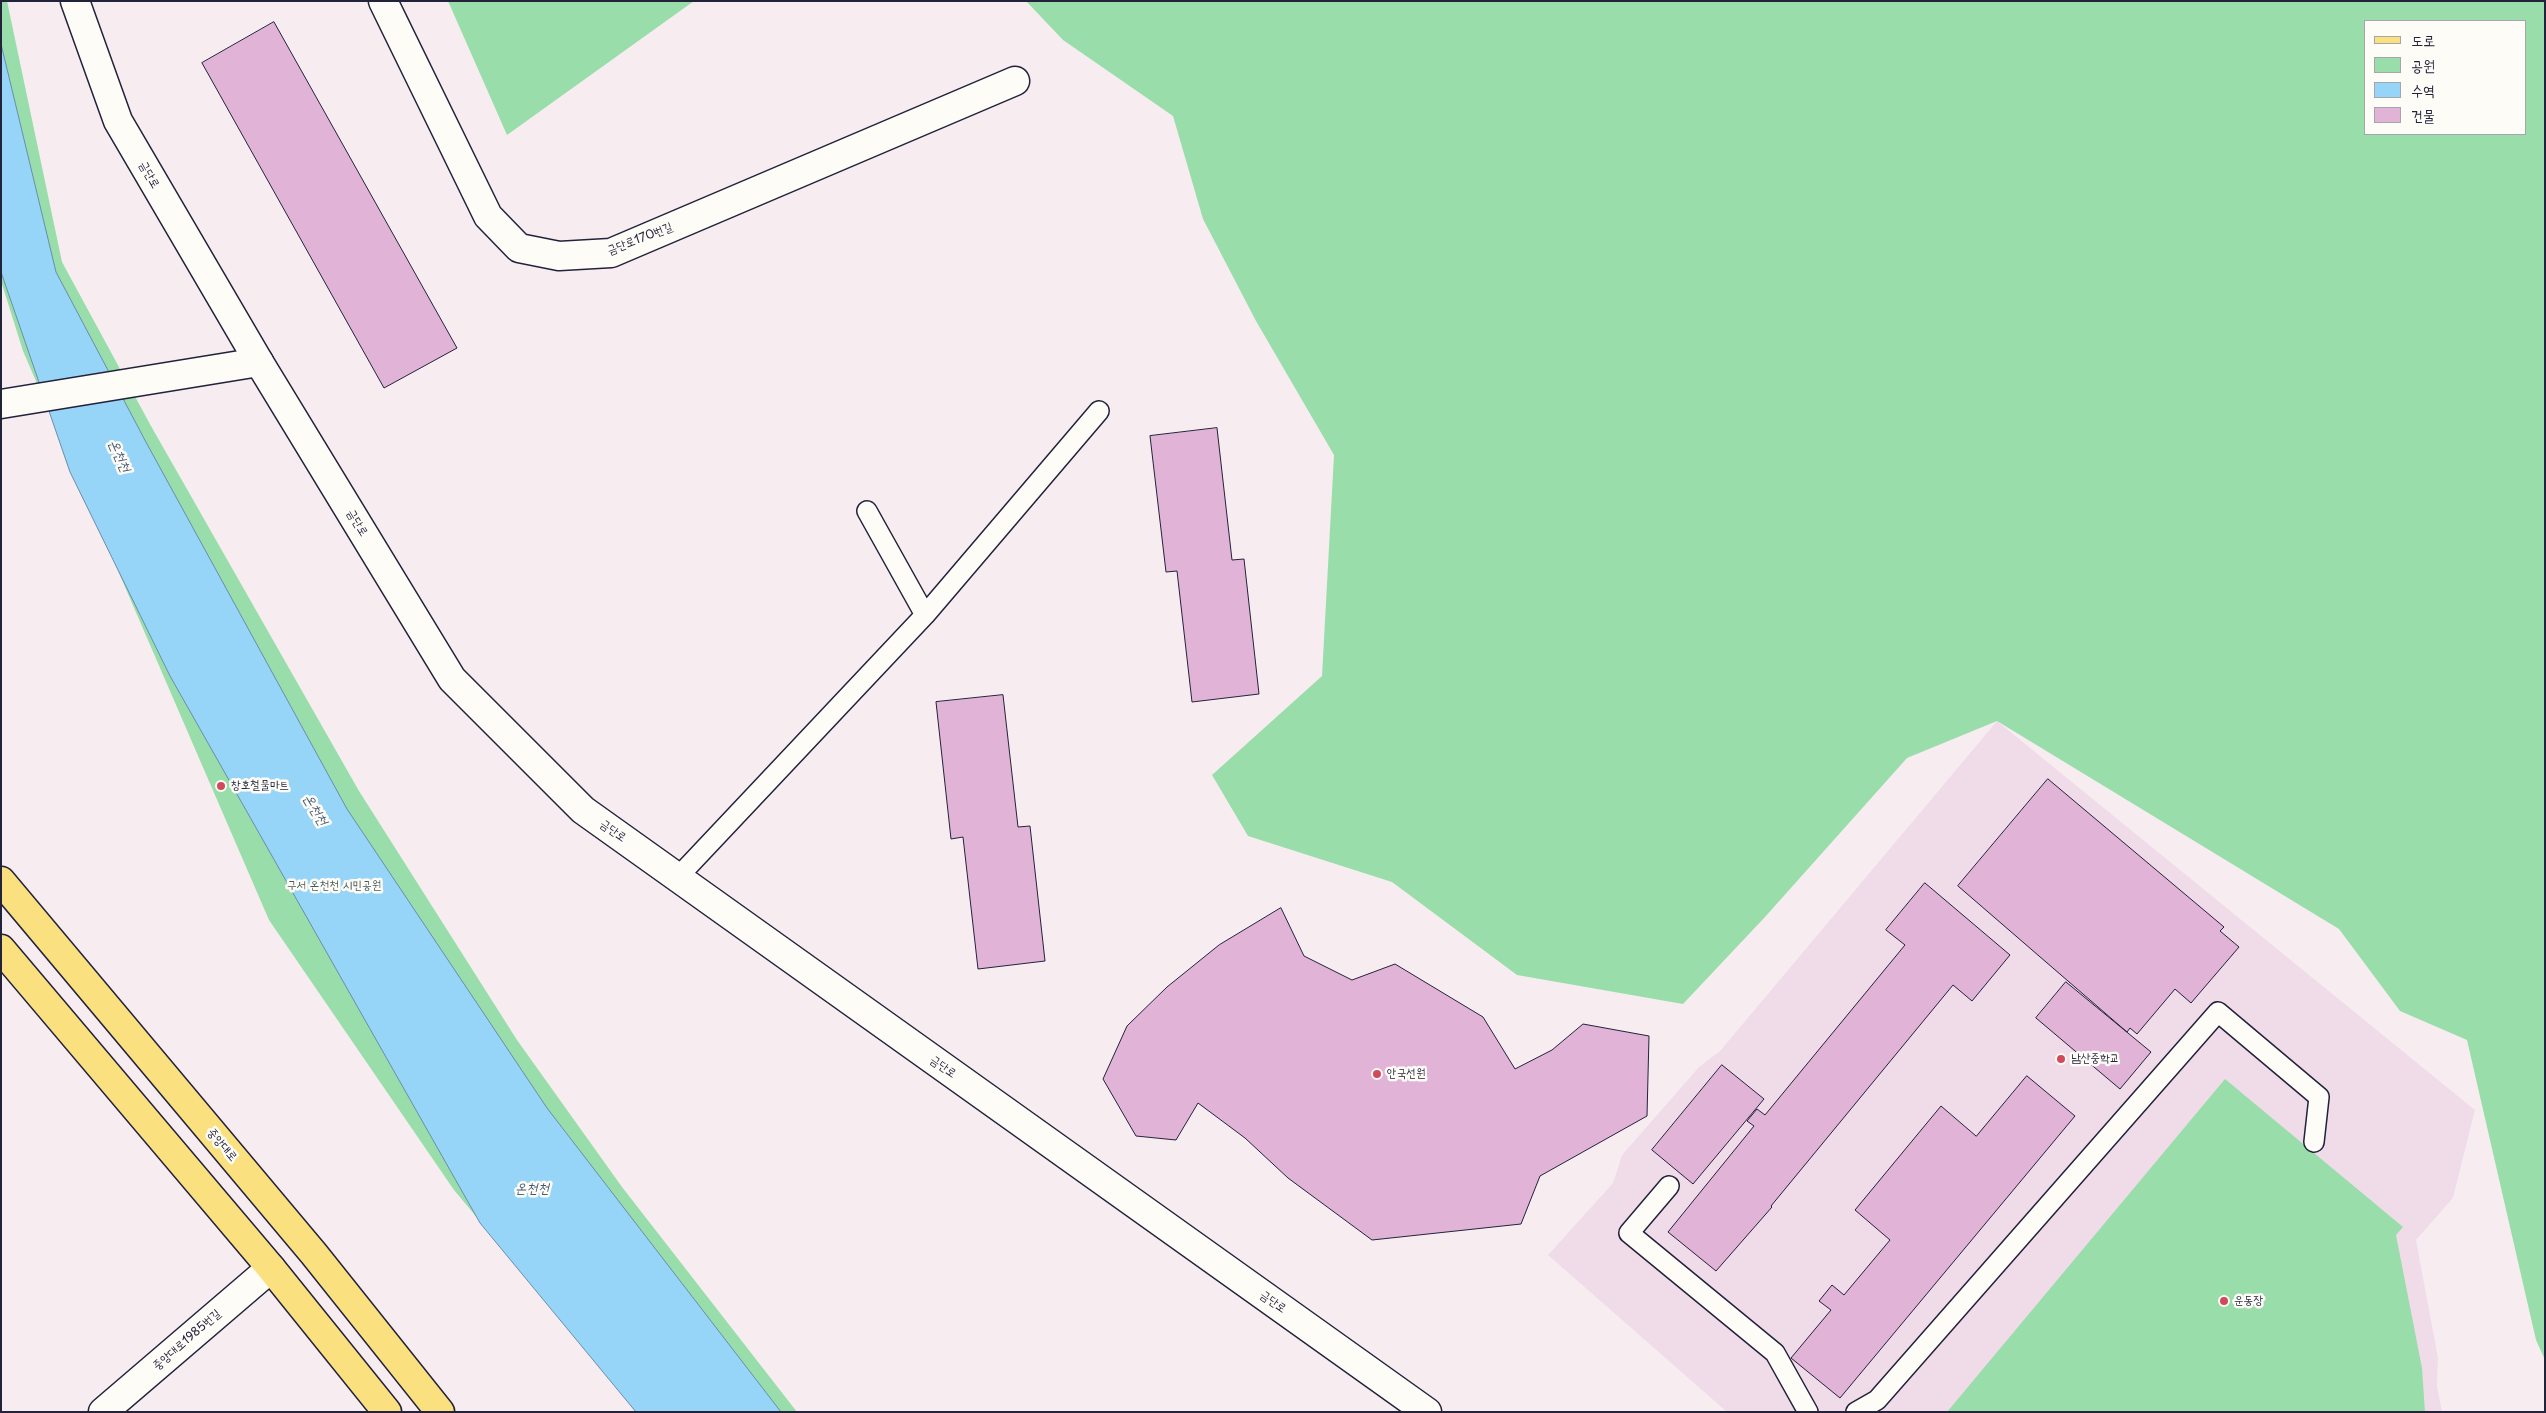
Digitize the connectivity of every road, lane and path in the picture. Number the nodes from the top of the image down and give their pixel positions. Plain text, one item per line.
1 (75, 1) edge
2 (383, 1) edge
3 (1015, 81) dead end
4 (259, 362) junction
5 (1, 404) edge
6 (1098, 411) dead end
7 (867, 511) dead end
8 (926, 616) junction
9 (678, 877) junction
10 (1, 881) edge
11 (1, 949) edge
12 (2314, 1142) dead end
13 (1669, 1186) dead end
14 (271, 1268) junction
15 (103, 1412) edge
16 (387, 1412) edge
17 (440, 1412) edge
18 (1427, 1412) edge
19 (1808, 1412) edge
20 (1856, 1412) edge

1 - 4 street, 금단로
2 - 3 street, 금단로170번길
4 - 5 street
4 - 9 street, 금단로
6 - 8 lane
7 - 8 lane
8 - 9 lane
9 - 18 street, 금단로
10 - 17 main road, 중앙대로
11 - 14 main road
12 - 20 lane
13 - 19 lane
14 - 15 street, 중앙대로1985번길
14 - 16 main road

